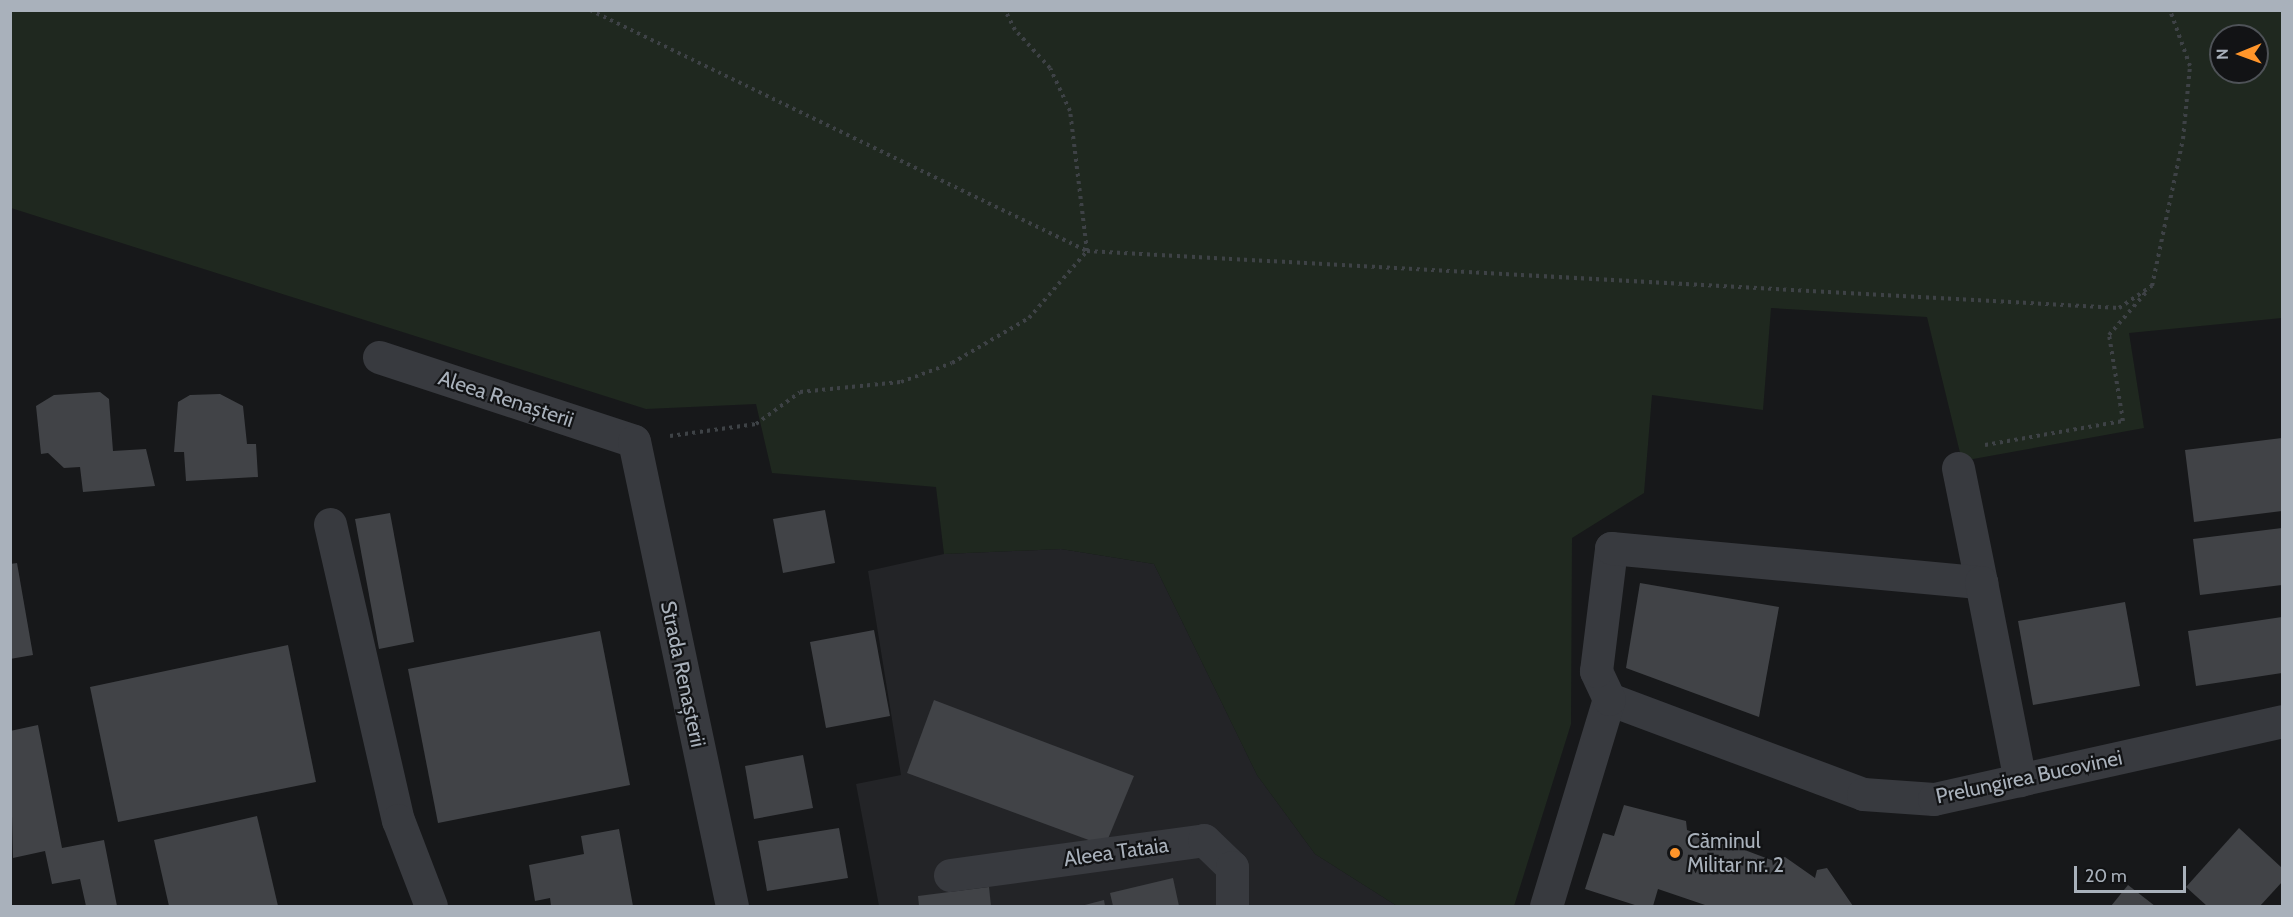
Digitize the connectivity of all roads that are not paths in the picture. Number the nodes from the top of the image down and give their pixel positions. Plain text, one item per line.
1 (379, 357) dead end
2 (634, 441) joint
3 (1958, 468) road end
4 (330, 524) dead end
5 (1981, 582) junction
6 (1609, 699) junction
7 (2283, 721) edge
8 (2020, 780) junction
9 (950, 875) dead end
10 (431, 906) edge
11 (732, 906) edge
12 (1232, 906) edge
13 (1546, 906) edge

1 - 2 street, Aleea Renașterii
2 - 11 street, Strada Renașterii
3 - 5 street
4 - 10 street
5 - 6 street
5 - 8 street
6 - 8 street, Prelungirea Bucovinei
6 - 13 street
7 - 8 street, Prelungirea Bucovinei
9 - 12 street, Aleea Tataia

